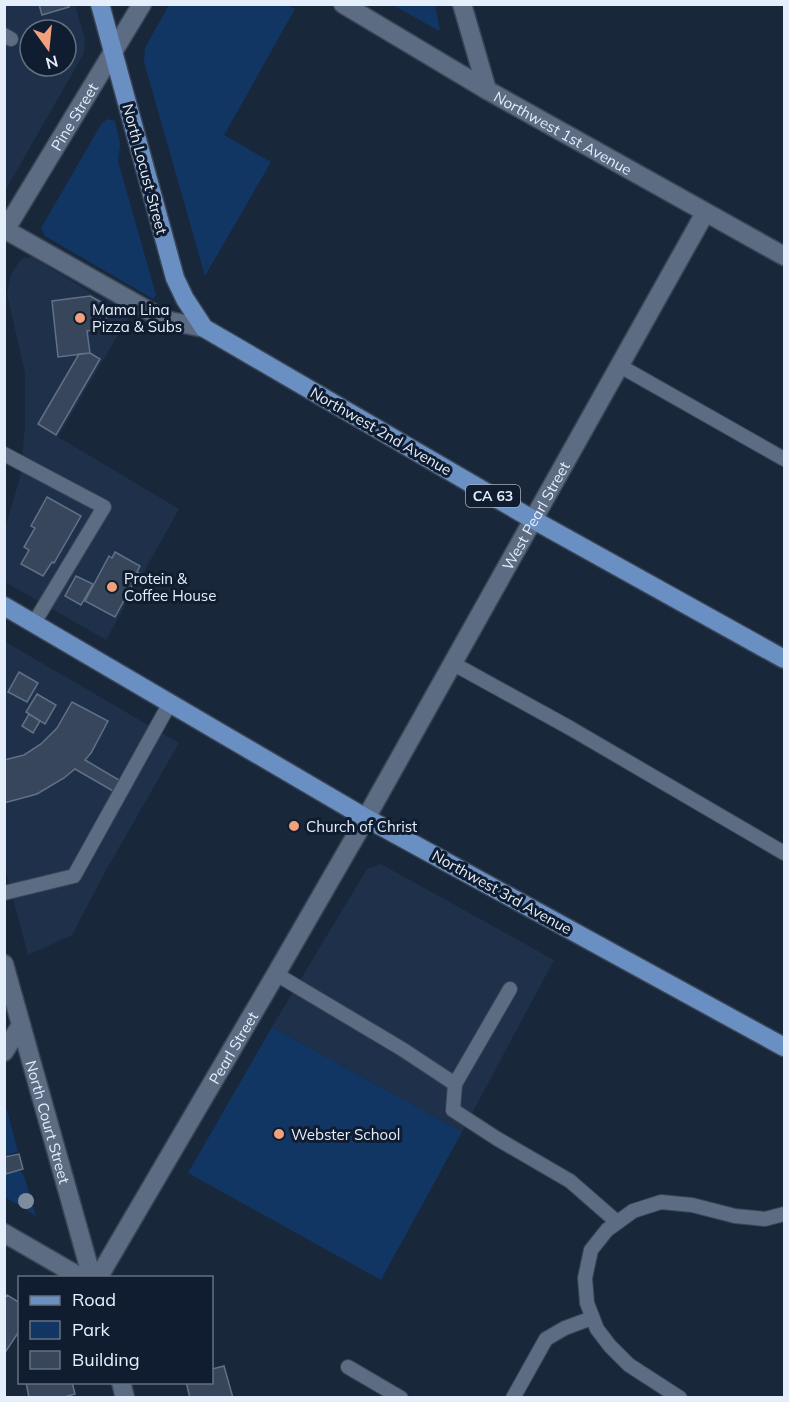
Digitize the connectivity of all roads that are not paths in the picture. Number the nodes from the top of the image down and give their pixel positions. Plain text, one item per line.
1 (100, 4) edge
2 (142, 4) edge
3 (343, 4) edge
4 (462, 4) edge
5 (114, 51) junction
6 (487, 90) junction
7 (705, 213) junction
8 (5, 230) edge
9 (784, 256) edge
10 (204, 328) junction
11 (620, 366) junction
12 (4, 454) edge
13 (784, 459) edge
14 (532, 519) junction
15 (4, 606) edge
16 (34, 623) junction
17 (784, 659) edge
18 (452, 663) junction
19 (170, 703) junction
20 (366, 818) junction
21 (784, 853) edge
22 (4, 893) edge
23 (4, 964) edge
24 (276, 974) junction
25 (510, 989) dead end
26 (21, 1026) junction
27 (784, 1047) edge
28 (4, 1052) edge
29 (455, 1084) junction
30 (784, 1214) edge
31 (617, 1222) junction
32 (4, 1233) edge
33 (79, 1276) edge
34 (91, 1276) edge
35 (99, 1276) edge
36 (592, 1318) junction
37 (348, 1367) dead end
38 (401, 1398) edge
39 (513, 1398) edge
40 (680, 1398) edge

1 - 5 main road, North Locust Street / CA 63
2 - 5 street, Pine Street
3 - 6 street, Northwest 1st Avenue
4 - 6 street
5 - 8 street, Pine Street
5 - 10 main road, North Locust Street / CA 63
6 - 7 street, Northwest 1st Avenue
7 - 9 street, Northwest 1st Avenue
7 - 11 street, West Pearl Street
8 - 10 street, Northwest 2nd Avenue
10 - 14 main road, Northwest 2nd Avenue / CA 63
11 - 13 lane
11 - 14 street, West Pearl Street
12 - 16 lane
14 - 17 main road, Northwest 2nd Avenue / CA 63
14 - 18 street, West Pearl Street
15 - 16 main road, Northwest 3rd Avenue
16 - 19 main road, Northwest 3rd Avenue
18 - 20 street, West Pearl Street
18 - 21 lane
19 - 20 main road, Northwest 3rd Avenue
19 - 22 lane
20 - 24 street, Pearl Street
20 - 27 main road, Northwest 3rd Avenue
23 - 26 street, North Court Street
24 - 29 lane
24 - 35 street, Pearl Street
25 - 29 lane
26 - 28 street
26 - 34 street, North Court Street
29 - 31 lane
30 - 31 lane
31 - 36 lane
32 - 33 street
36 - 39 lane
36 - 40 lane
37 - 38 lane

